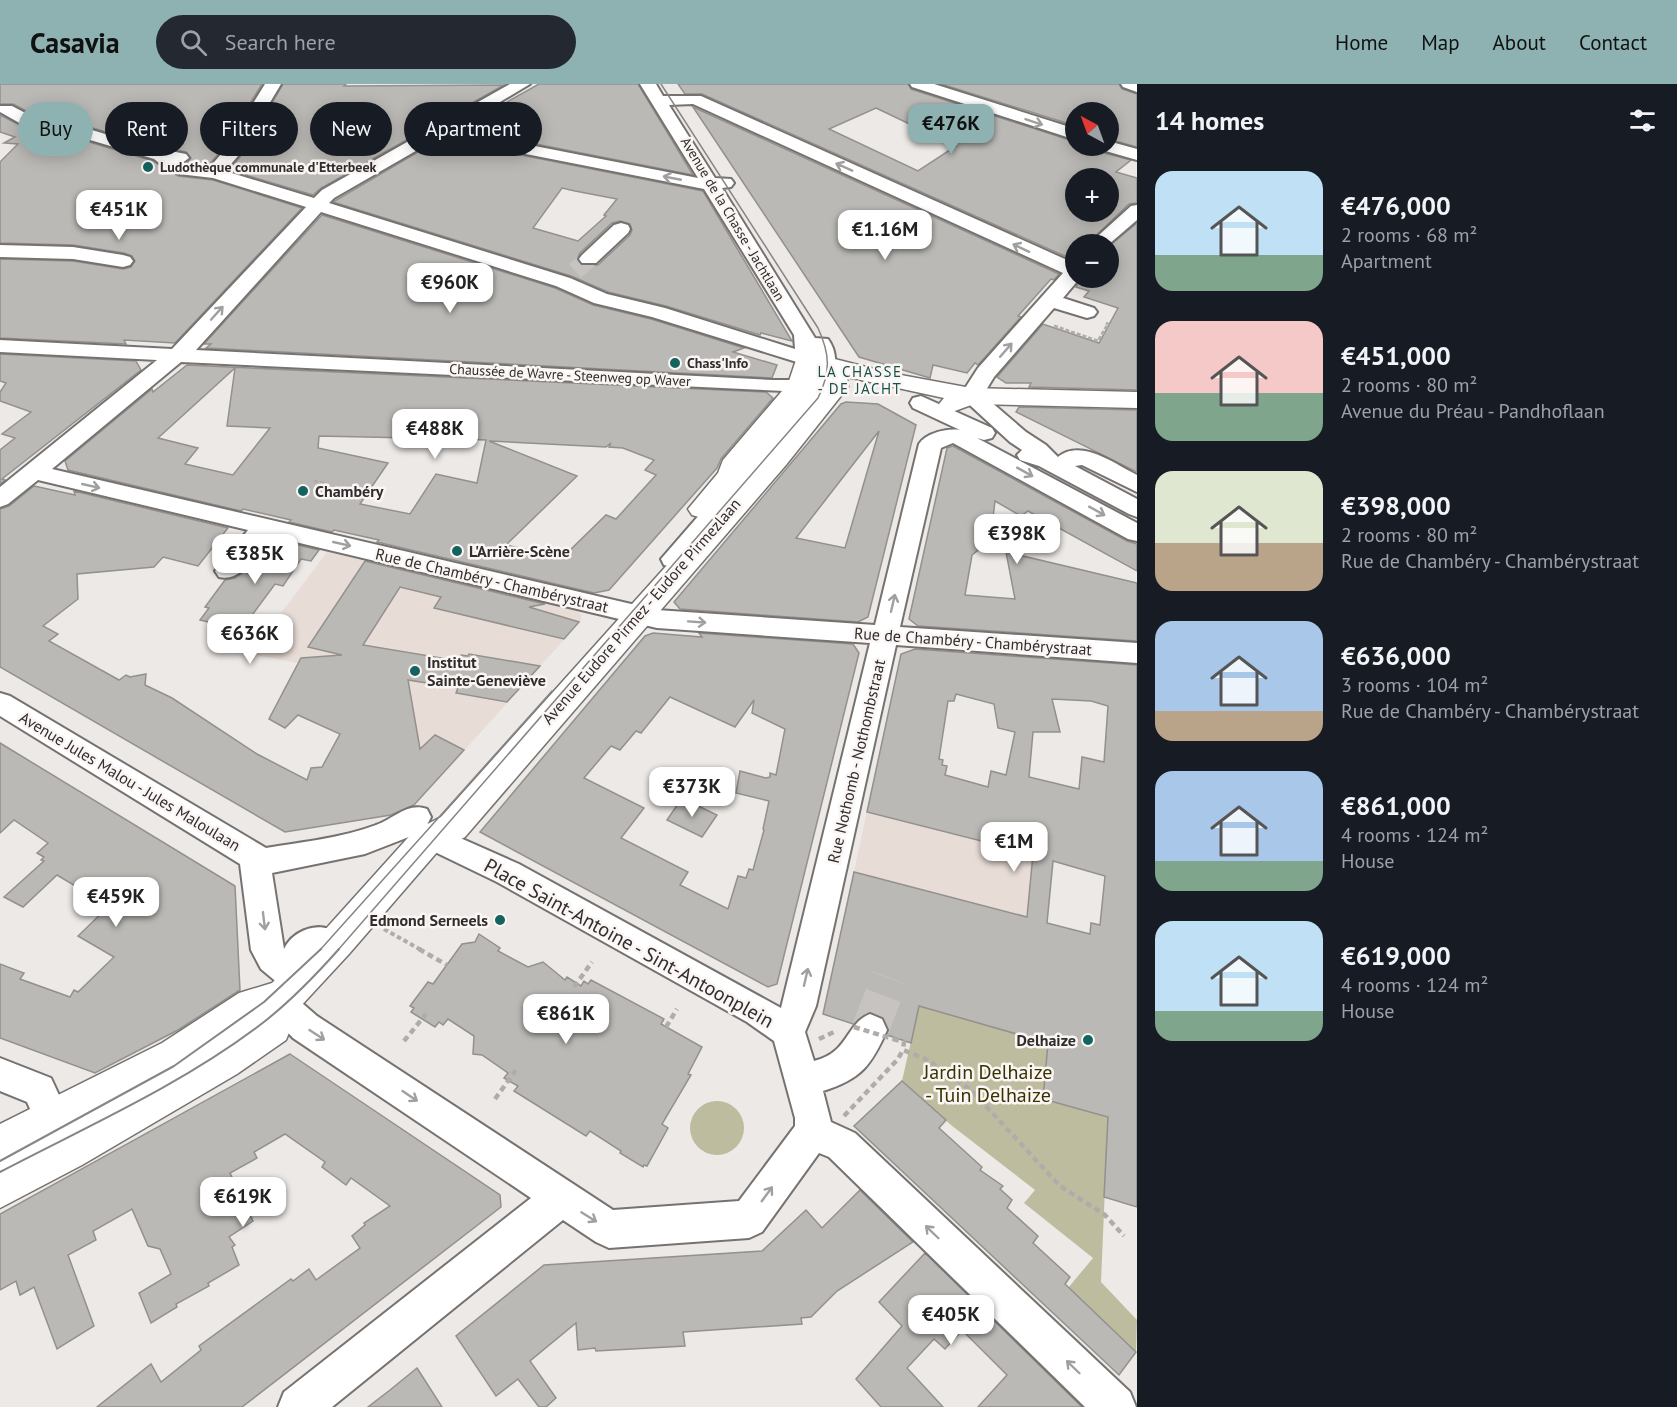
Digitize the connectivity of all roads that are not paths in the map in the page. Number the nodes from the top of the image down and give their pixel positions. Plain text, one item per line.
1 (273, 84) edge
2 (522, 84) edge
3 (648, 84) edge
4 (918, 84) edge
5 (1129, 84) edge
6 (1137, 87) edge
7 (666, 94) edge
8 (490, 102) edge
9 (2, 110) edge
10 (1065, 131) edge
11 (706, 146) dead end
12 (1119, 149) edge
13 (404, 151) edge
14 (542, 153) edge
15 (1137, 155) edge
16 (213, 173) junction
17 (723, 181) junction
18 (317, 206) junction
19 (1134, 217) edge
20 (621, 230) dead end
21 (1111, 234) edge
22 (0, 251) edge
23 (123, 261) dead end
24 (1065, 267) edge
25 (575, 271) junction
26 (1065, 282) edge
27 (1050, 300) junction
28 (1087, 312) dead end
29 (0, 346) edge
30 (177, 355) junction
31 (820, 375) junction
32 (971, 396) junction
33 (1137, 400) edge
34 (921, 404) junction
35 (1053, 464) junction
36 (34, 472) junction
37 (1137, 485) edge
38 (0, 499) edge
39 (1137, 508) edge
40 (266, 525) junction
41 (1137, 533) edge
42 (228, 571) dead end
43 (627, 612) junction
44 (885, 635) junction
45 (1137, 653) edge
46 (0, 703) edge
47 (403, 831) junction
48 (256, 863) junction
49 (300, 967) junction
50 (788, 1032) junction
51 (872, 1032) tunnel mouth
52 (0, 1074) edge
53 (801, 1079) junction
54 (824, 1127) junction
55 (60, 1135) junction
56 (0, 1146) edge
57 (0, 1167) edge
58 (0, 1187) edge
59 (561, 1198) junction
60 (299, 1407) edge
61 (1115, 1407) edge

1 - 16 street
2 - 8 street
3 - 7 street, Avenue de la Chasse - Jachtlaan
4 -> 10 street
5 - 6 street
7 - 11 street, Avenue de la Chasse - Jachtlaan
7 - 17 street, Avenue de la Chasse - Jachtlaan
24 -> 7 street
9 - 16 street
12 - 15 street
13 - 18 street
17 -> 14 street
16 - 18 street
17 - 31 street, Avenue de la Chasse - Jachtlaan
17 - 31 street, Avenue de la Chasse - Jachtlaan
18 - 25 street
30 -> 18 street
19 - 21 street
20 - 25 street
22 - 23 street
25 - 31 street
26 - 27 street
27 - 28 street
32 -> 27 street
29 - 30 street, Chaussée de Wavre - Steenweg op Waver
30 - 31 street, Chaussée de Wavre - Steenweg op Waver
30 - 36 street
31 - 32 main road
31 - 34 main road, Chaussée de Wavre - Steenweg op Waver
31 - 43 main road, Avenue Eudore Pirmez - Eudore Pirmezlaan
32 - 33 main road, Chaussée de Wavre - Steenweg op Waver
32 - 34 main road, Chaussée de Wavre - Steenweg op Waver
32 - 35 street
34 - 35 street
35 - 37 street
35 - 39 street
36 - 38 street
36 -> 40 street, Rue de Chambéry - Chambérystraat
40 - 42 street
40 -> 43 street, Rue de Chambéry - Chambérystraat
44 -> 41 street, Rue Nothomb - Nothombstraat
43 -> 44 street, Rue de Chambéry - Chambérystraat
43 - 47 main road, Avenue Eudore Pirmez - Eudore Pirmezlaan
44 - 45 street, Rue de Chambéry - Chambérystraat
50 -> 44 street, Rue Nothomb - Nothombstraat
46 - 48 street, Avenue Jules Malou - Jules Maloulaan
47 - 48 street, Place Saint-Antoine - Sint-Antoonplein
47 - 49 main road
47 - 50 street, Place Saint-Antoine - Sint-Antoonplein
48 -> 49 street
49 - 55 main road
49 -> 59 street
50 - 53 street, Place Saint-Antoine - Sint-Antoonplein
51 - 53 street
52 - 55 street
53 - 54 street, Place Saint-Antoine - Sint-Antoonplein
59 -> 54 street
61 -> 54 street
55 - 56 main road
55 - 57 street
55 - 58 main road
59 - 60 street

